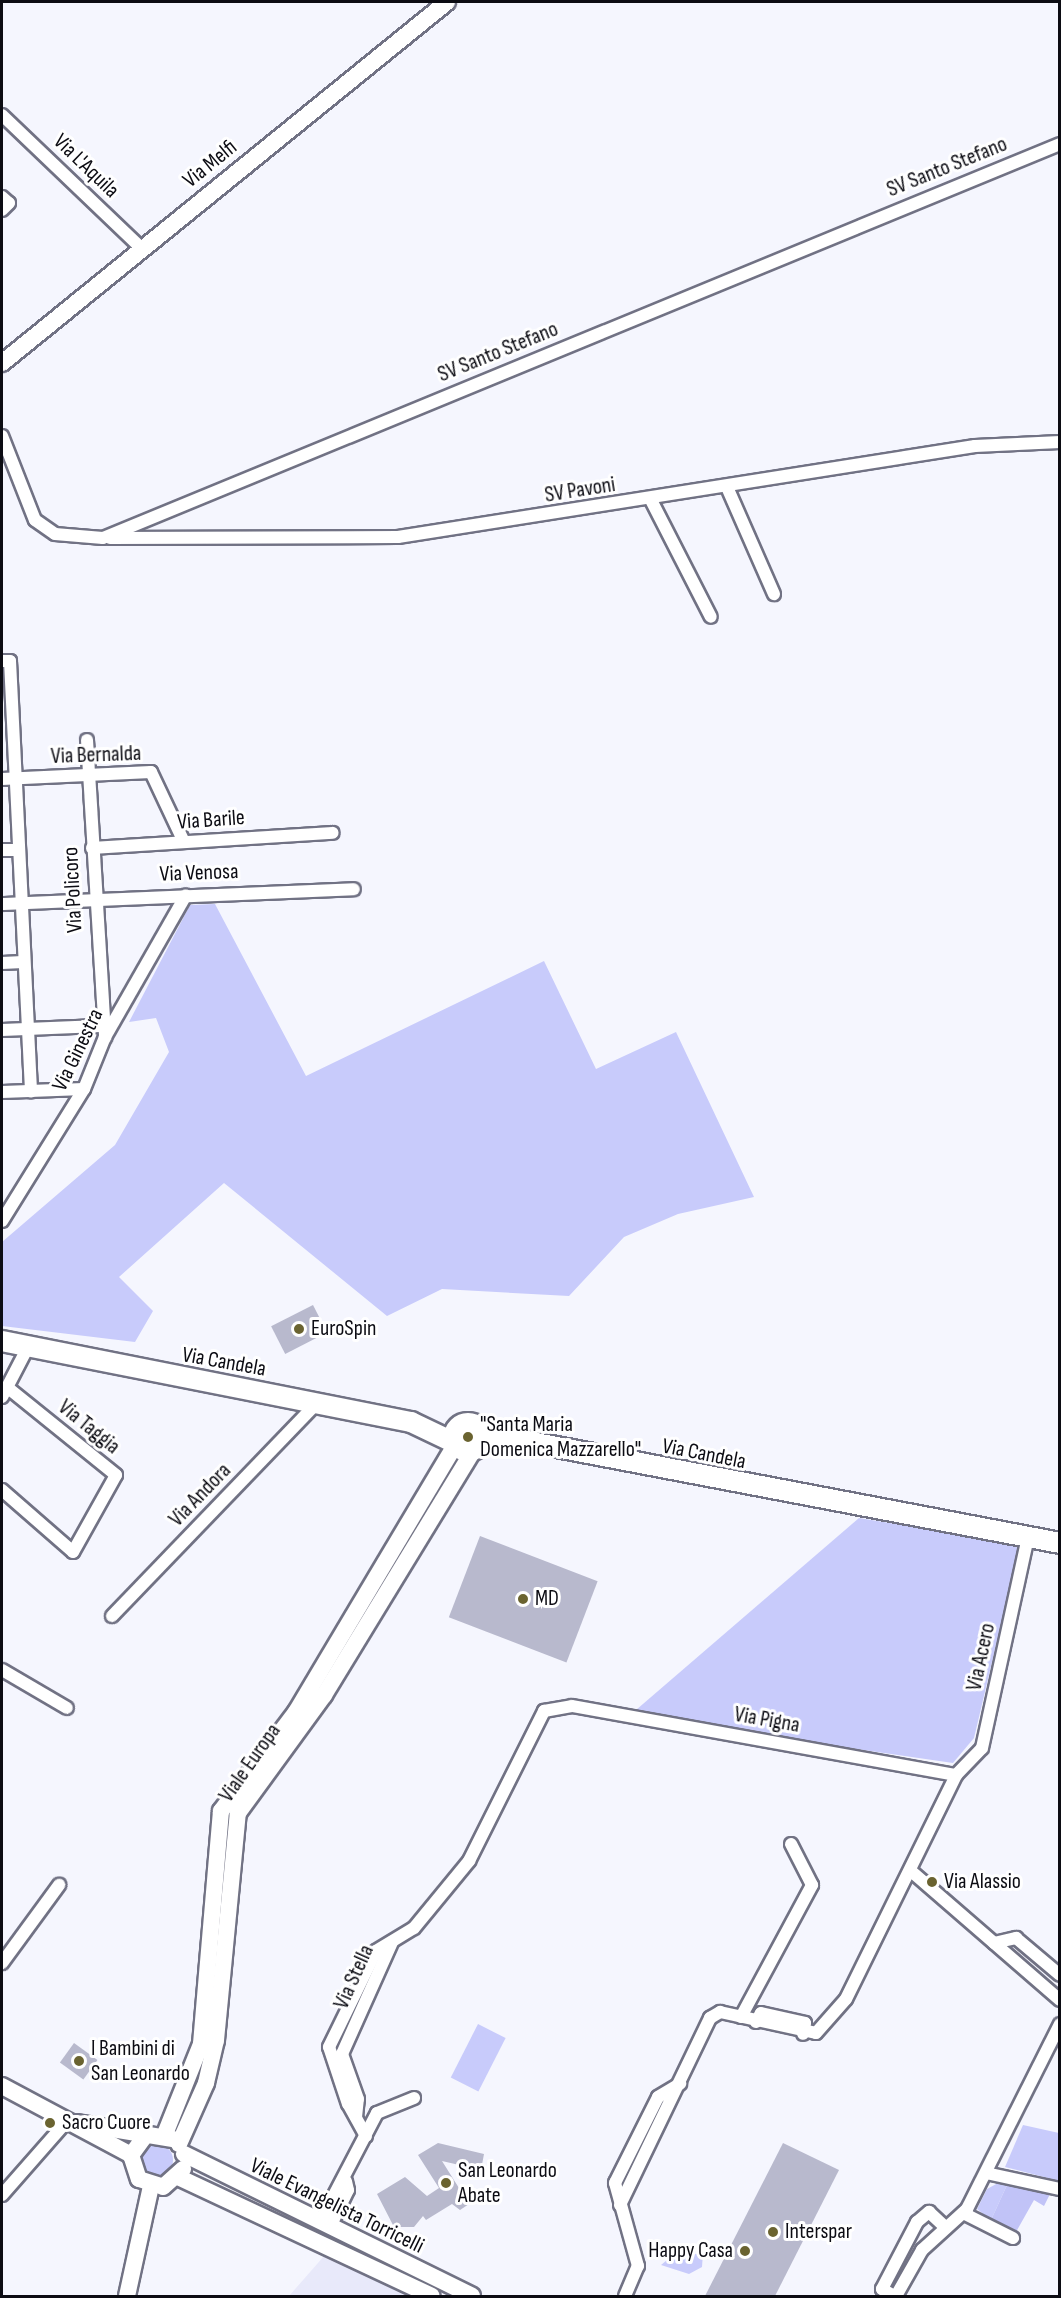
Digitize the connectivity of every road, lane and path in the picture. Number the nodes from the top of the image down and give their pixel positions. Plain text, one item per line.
1 (447, 2) edge
2 (2, 116) edge
3 (1059, 144) edge
4 (141, 248) junction
5 (2, 363) edge
6 (2, 436) edge
7 (1059, 442) edge
8 (727, 487) junction
9 (651, 500) junction
10 (103, 538) junction
11 (774, 594) dead end
12 (711, 617) dead end
13 (6, 661) edge
14 (7, 718) edge
15 (87, 740) dead end
16 (88, 775) junction
17 (8, 779) edge
18 (333, 832) dead end
19 (184, 842) junction
20 (92, 848) junction
21 (2, 850) edge
22 (18, 850) junction
23 (354, 889) dead end
24 (186, 895) junction
25 (94, 899) junction
26 (2, 903) edge
27 (21, 903) junction
28 (23, 962) junction
29 (2, 963) edge
30 (28, 1029) junction
31 (2, 1030) edge
32 (103, 1031) junction
33 (84, 1089) junction
34 (31, 1091) junction
35 (2, 1093) edge
36 (2, 1221) edge
37 (2, 1341) edge
38 (27, 1349) junction
39 (4, 1392) edge
40 (317, 1403) junction
41 (468, 1439) junction
42 (2, 1490) edge
43 (1028, 1538) junction
44 (1059, 1544) edge
45 (112, 1616) dead end
46 (2, 1670) edge
47 (67, 1708) dead end
48 (956, 1775) junction
49 (791, 1844) dead end
50 (911, 1871) junction
51 (59, 1885) dead end
52 (392, 1942) joint
53 (994, 1943) junction
54 (2, 1963) edge
55 (1059, 1976) edge
56 (1059, 2000) edge
57 (741, 2017) junction
58 (1059, 2024) edge
59 (3, 2090) edge
60 (414, 2098) dead end
61 (72, 2122) junction
62 (145, 2136) junction
63 (366, 2136) junction
64 (176, 2144) junction
65 (131, 2155) junction
66 (986, 2173) junction
67 (178, 2177) junction
68 (151, 2186) junction
69 (1059, 2189) edge
70 (2, 2195) edge
71 (963, 2213) junction
72 (325, 2224) junction
73 (945, 2227) junction
74 (1013, 2238) dead end
75 (127, 2296) edge
76 (432, 2296) edge
77 (472, 2296) edge
78 (625, 2296) edge
79 (895, 2296) edge

1 - 4 street, Via Melfi
2 - 4 street, Via L'Aquila
3 - 10 street, SV Santo Stefano
4 - 5 street, Via Melfi
6 - 10 street, SV Santo Stefano
7 - 8 street, SV Pavoni
8 - 9 street, SV Pavoni
8 - 11 street
9 - 10 street, SV Pavoni
9 - 12 street
13 - 14 street
14 - 17 street
15 - 16 street, Via Policoro
16 - 17 street, Via Bernalda
16 - 19 street, Via Bernalda
16 - 20 street, Via Policoro
17 - 22 street
18 - 19 street, Via Barile
19 - 20 street, Via Barile
20 - 25 street, Via Policoro
21 - 22 street
22 - 27 street
23 - 24 street, Via Venosa
24 - 25 street, Via Venosa
24 - 32 street, Via Ginestra
25 - 27 street, Via Venosa
25 - 32 street, Via Policoro
26 - 27 street, Via Venosa
27 - 28 street
28 - 29 street
28 - 30 street
30 - 31 street
30 - 32 street
30 - 34 street
32 - 33 street, Via Ginestra
33 - 34 street
33 - 36 street, Via Ginestra
34 - 35 street
37 - 38 main road, Via Candela
38 - 39 street, Via Taggia
38 - 40 main road, Via Candela
39 - 42 street, Via Taggia
40 - 41 main road, Via Candela
40 - 45 street, Via Andora
41 - 43 main road, Via Candela
41 - 64 street, Viale Europa
43 - 44 main road, Via Candela
43 - 48 street, Via Acero
46 - 47 street
48 - 50 street
48 - 52 street, Via Pigna
49 - 57 street
50 - 53 street
50 - 57 street
51 - 54 street
52 - 63 street, Via Stella
53 - 55 street
53 - 56 street
57 - 78 street
58 - 66 street
59 - 61 street
60 - 63 street
61 - 62 street
61 - 65 street
61 - 70 street
62 - 64 street
62 - 65 street
63 - 72 street
64 - 67 street
64 - 72 street, Viale Evangelista Torricelli
65 - 68 street
66 - 69 street
66 - 71 street
67 - 68 street
67 - 76 street, Viale Evangelista Torricelli
68 - 75 street
71 - 73 street
71 - 74 street
72 - 77 street, Viale Evangelista Torricelli
73 - 79 street
73 - 79 street

